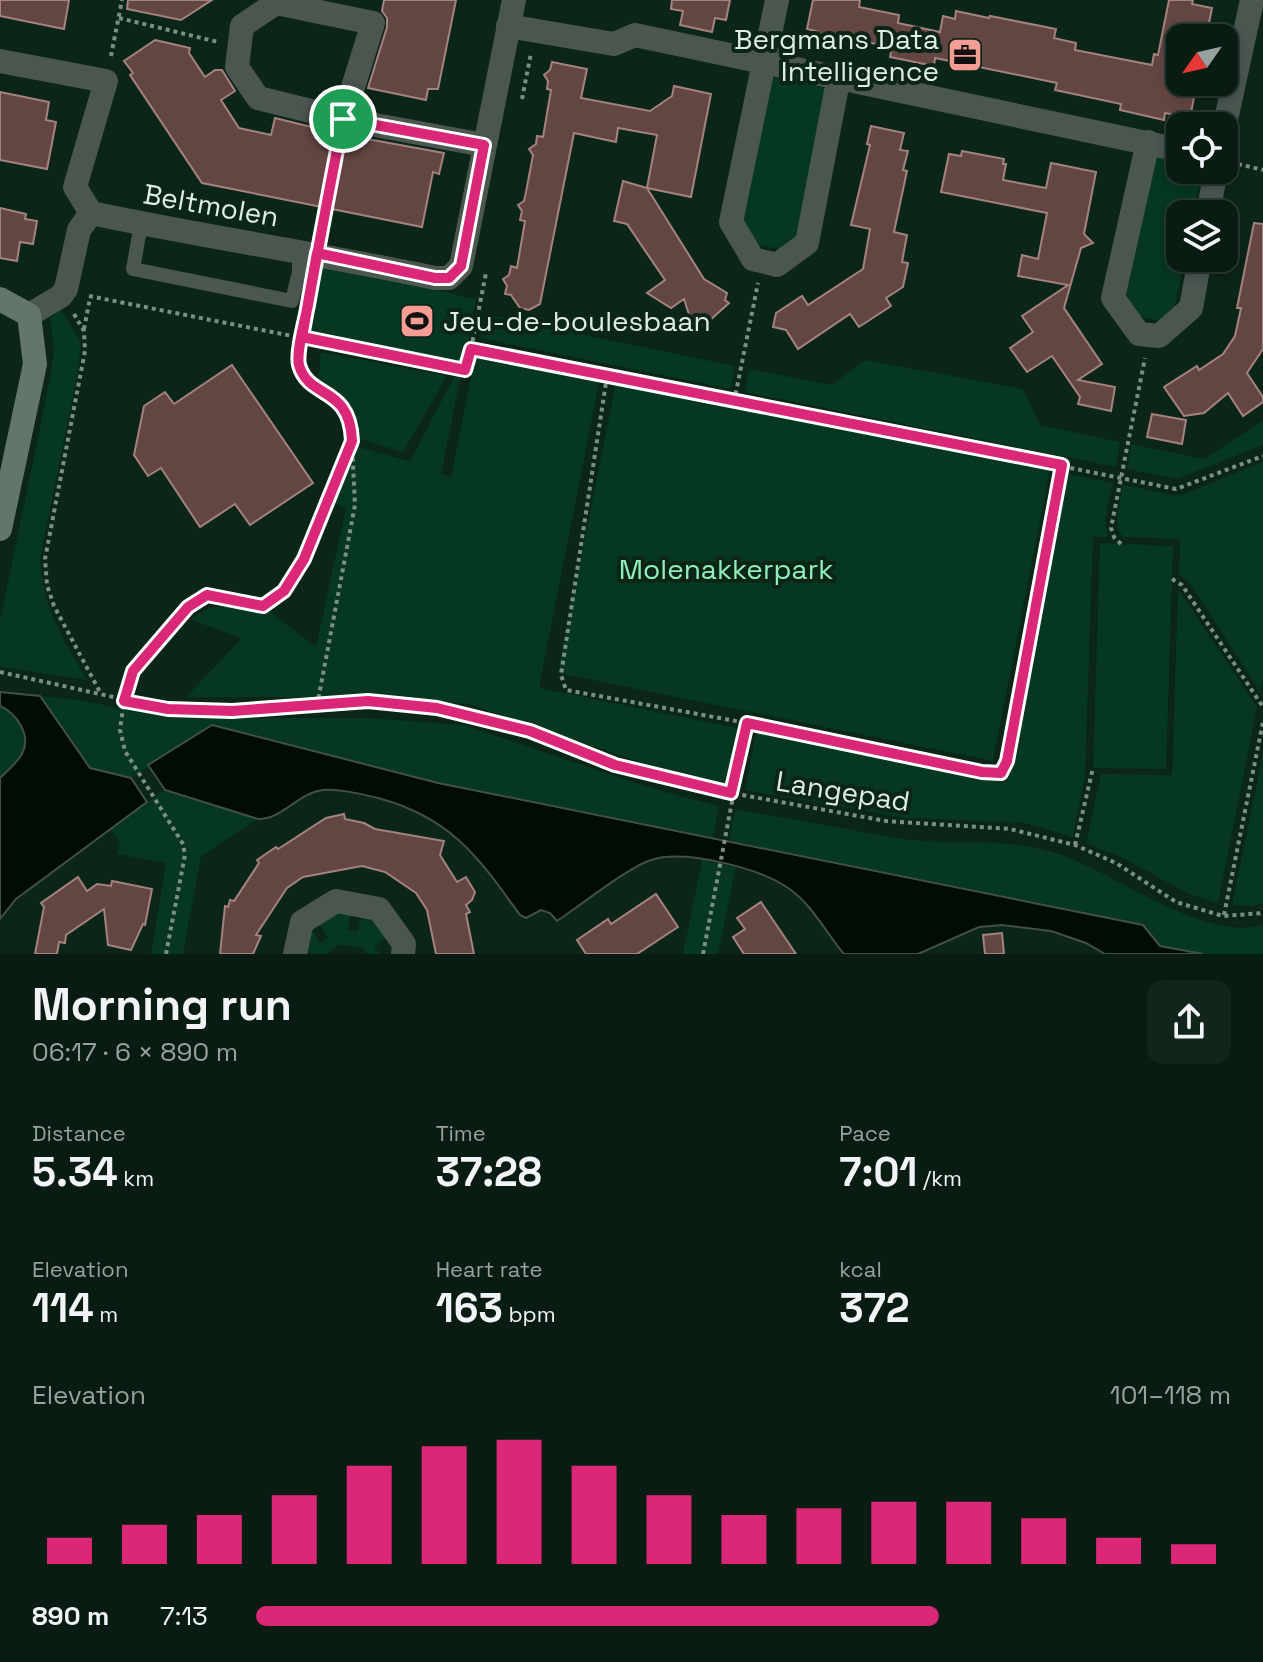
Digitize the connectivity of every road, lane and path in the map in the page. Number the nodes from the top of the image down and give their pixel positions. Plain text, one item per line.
1 (122, 0) edge
2 (514, 0) edge
3 (777, 0) edge
4 (1252, 0) edge
5 (119, 18) junction
6 (508, 26) junction
7 (240, 47) junction
8 (0, 61) edge
9 (764, 62) junction
10 (839, 76) junction
11 (106, 81) junction
12 (1228, 112) edge
13 (343, 119) junction
14 (1148, 142) junction
15 (484, 145) junction
16 (1166, 146) edge
17 (1238, 168) edge
18 (1263, 170) edge
19 (91, 213) junction
20 (141, 224) junction
21 (308, 252) junction
22 (762, 261) junction
23 (1197, 272) edge
24 (64, 293) junction
25 (91, 296) junction
26 (0, 299) edge
27 (307, 309) dead end
28 (29, 315) junction
29 (84, 331) junction
30 (1149, 336) junction
31 (302, 337) junction
32 (607, 376) junction
33 (734, 402) junction
34 (352, 441) junction
35 (1263, 456) edge
36 (1062, 465) junction
37 (1120, 477) junction
38 (0, 529) edge
39 (1121, 544) dead end
40 (1172, 579) dead end
41 (0, 672) edge
42 (101, 694) junction
43 (124, 701) junction
44 (317, 706) junction
45 (1263, 707) edge
46 (1263, 722) edge
47 (747, 723) junction
48 (1093, 768) dead end
49 (731, 793) junction
50 (1075, 845) junction
51 (1263, 913) edge
52 (1223, 916) junction
53 (166, 954) edge
54 (295, 954) edge
55 (403, 954) edge
56 (703, 954) edge

1 - 5 path
2 - 6 street, Beltmolen
3 - 9 street
4 - 12 street
5 - 7 path
5 - 11 path
6 - 9 street
6 - 15 street, Beltmolen
7 - 13 street
7 - 13 street
8 - 11 street
9 - 10 street
9 - 22 street
10 - 14 street
10 - 22 street
11 - 19 street
13 - 15 street
13 - 21 path
14 - 16 street
14 - 30 street
15 - 21 street, Beltmolen
17 - 18 path
19 - 20 street, Beltmolen
19 - 24 street
20 - 21 street, Beltmolen
20 - 21 lane
22 - 33 path
23 - 30 street
24 - 25 path
24 - 28 street
24 - 29 path
25 - 29 path
25 - 31 path
26 - 28 street
27 - 31 path
28 - 38 street
29 - 42 path
30 - 37 path
31 - 32 path
31 - 34 path
32 - 33 path
32 - 47 path
33 - 36 path
34 - 43 path
34 - 44 path
35 - 37 path
36 - 37 path
36 - 47 path
37 - 39 path
40 - 45 path
41 - 42 path, Langepad
42 - 43 path, Langepad
43 - 44 path, Langepad
43 - 53 path
44 - 49 path, Langepad
46 - 52 path
47 - 49 path
48 - 50 path
49 - 50 path, Langepad
49 - 56 path
50 - 52 path, Langepad
51 - 52 path, Langepad
54 - 55 street

